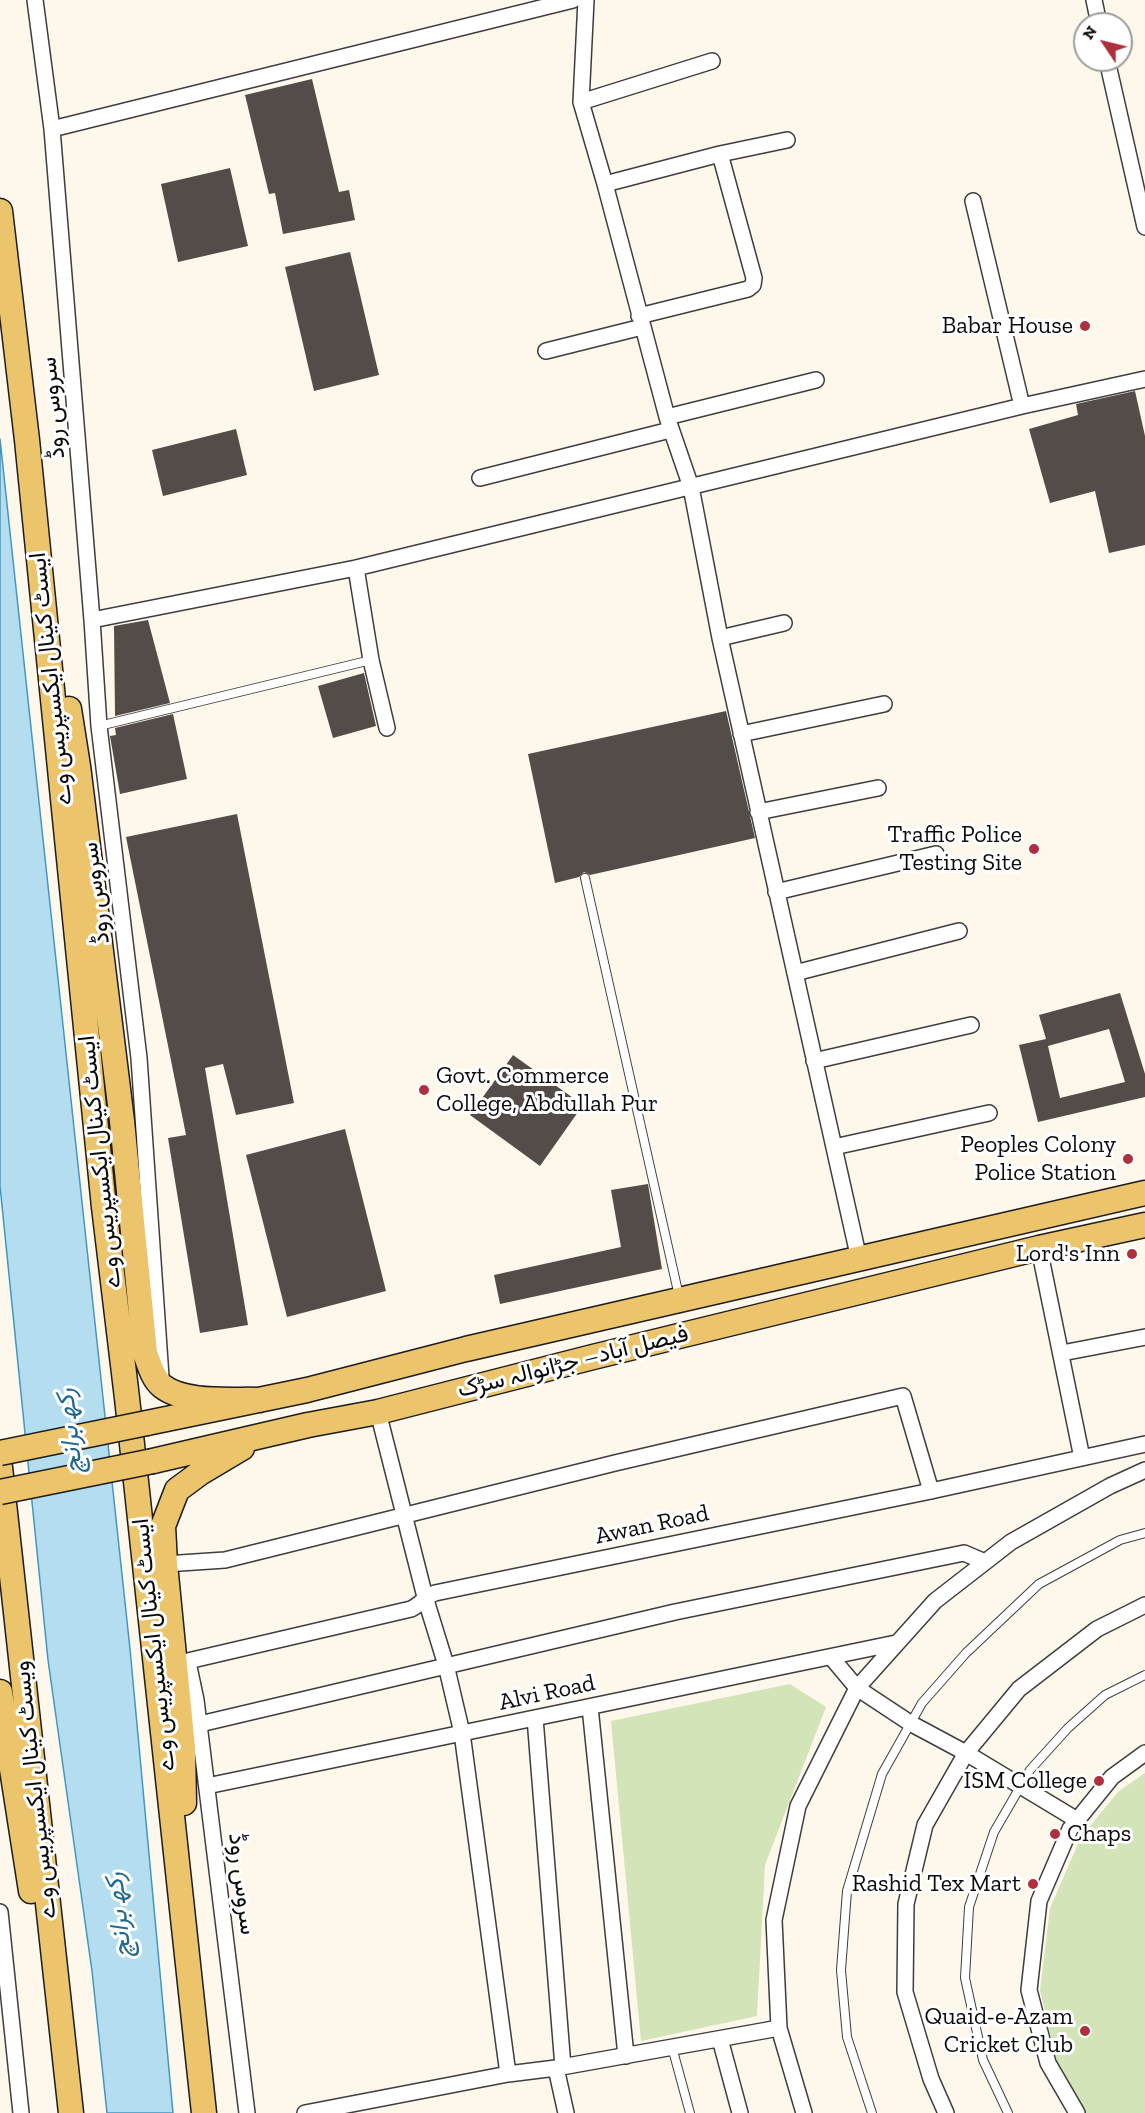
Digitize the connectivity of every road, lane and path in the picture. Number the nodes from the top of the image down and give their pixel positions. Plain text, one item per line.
1 (35, 0) edge
2 (573, 0) edge
3 (586, 0) edge
4 (712, 62) dead end
5 (1110, 72) edge
6 (581, 102) junction
7 (52, 129) junction
8 (787, 140) dead end
9 (720, 154) junction
10 (605, 184) junction
11 (973, 201) dead end
12 (0, 211) edge
13 (1145, 227) edge
14 (640, 322) junction
15 (546, 351) dead end
16 (816, 380) dead end
17 (1145, 380) edge
18 (1022, 406) junction
19 (668, 424) junction
20 (27, 440) junction
21 (480, 478) dead end
22 (691, 487) junction
23 (356, 568) junction
24 (92, 620) junction
25 (784, 623) dead end
26 (720, 638) junction
27 (371, 660) junction
28 (884, 704) dead end
29 (99, 726) junction
30 (387, 728) dead end
31 (741, 734) junction
32 (878, 788) dead end
33 (758, 812) junction
34 (936, 854) dead end
35 (585, 878) dead end
36 (776, 892) junction
37 (959, 932) dead end
38 (795, 973) junction
39 (971, 1025) dead end
40 (814, 1061) junction
41 (989, 1113) dead end
42 (834, 1147) junction
43 (1145, 1193) edge
44 (1145, 1225) edge
45 (1039, 1248) junction
46 (859, 1259) junction
47 (680, 1300) junction
48 (1145, 1337) edge
49 (1062, 1353) junction
50 (161, 1386) junction
51 (259, 1400) junction
52 (378, 1412) junction
53 (263, 1435) junction
54 (1145, 1444) edge
55 (0, 1453) edge
56 (1082, 1458) junction
57 (0, 1467) edge
58 (1145, 1470) edge
59 (931, 1491) junction
60 (0, 1492) edge
61 (405, 1515) junction
62 (1145, 1533) edge
63 (985, 1562) junction
64 (165, 1564) junction
65 (425, 1597) junction
66 (1145, 1605) edge
67 (896, 1643) junction
68 (831, 1657) junction
69 (181, 1663) junction
70 (446, 1665) junction
71 (1145, 1675) edge
72 (857, 1688) junction
73 (0, 1692) edge
74 (590, 1707) junction
75 (536, 1718) junction
76 (910, 1723) junction
77 (200, 1724) junction
78 (462, 1733) junction
79 (966, 1752) junction
80 (1145, 1753) edge
81 (199, 1778) junction
82 (1020, 1785) junction
83 (1077, 1820) junction
84 (0, 1912) edge
85 (779, 2028) junction
86 (720, 2039) junction
87 (672, 2048) junction
88 (626, 2056) junction
89 (560, 2068) junction
90 (508, 2074) junction
91 (21, 2113) edge
92 (69, 2113) edge
93 (204, 2113) edge
94 (210, 2113) edge
95 (247, 2113) edge
96 (305, 2113) edge
97 (566, 2113) edge
98 (690, 2113) edge
99 (740, 2113) edge
100 (804, 2113) edge
101 (872, 2113) edge
102 (946, 2113) edge
103 (1008, 2113) edge
104 (1077, 2113) edge

1 - 7 street, سروس روڈ
2 - 7 street
3 - 6 street
4 - 6 street
5 - 13 street
6 - 10 street
7 - 24 street, سروس روڈ
8 - 9 street
9 - 10 street
9 - 14 street
10 - 14 street
11 - 18 street
12 - 20 main road, ایسٹ کینال ایکسپریس وے
14 - 15 street
14 - 19 street
16 - 19 street
17 - 18 street
18 - 22 street
19 - 21 street
19 - 22 street
20 - 50 main road
20 - 93 main road, ایسٹ کینال ایکسپریس وے
22 - 23 street
22 - 26 street
23 - 24 street
23 - 27 street
24 - 29 street, سروس روڈ
25 - 26 street
26 - 31 street
27 - 29 lane
27 - 30 street
28 - 31 street
29 - 50 street, سروس روڈ
31 - 33 street
32 - 33 street
33 - 36 street
34 - 36 street
35 - 47 lane
36 - 38 street
37 - 38 street
38 - 40 street
39 - 40 street
40 - 42 street
41 - 42 street
42 - 46 street
43 - 46 main road, فیصل آباد– جڑانوالہ سڑک
44 - 45 main road, فیصل آباد– جڑانوالہ سڑک
45 - 49 street
45 - 52 main road, فیصل آباد– جڑانوالہ سڑک
46 - 47 main road, فیصل آباد– جڑانوالہ سڑک
47 - 51 main road, فیصل آباد– جڑانوالہ سڑک
48 - 49 street
49 - 56 street
50 - 51 main road
51 - 55 main road, فیصل آباد– جڑانوالہ سڑک, bridge
52 - 53 main road, فیصل آباد– جڑانوالہ سڑک
52 - 61 street
53 - 60 main road, فیصل آباد– جڑانوالہ سڑک, bridge
53 - 64 main road
54 - 56 street, Awan Road
56 - 59 street, Awan Road
57 - 92 main road, ویسٹ کینال ایکسپریس وے
58 - 63 street
59 - 61 street
59 - 65 street, Awan Road
61 - 64 street
61 - 65 street
62 - 76 lane
63 - 67 street
63 - 70 street
64 - 69 main road
65 - 69 street, Awan Road
65 - 70 street
66 - 79 street
67 - 68 street, Alvi Road
67 - 72 street
68 - 72 street
68 - 74 street, Alvi Road
69 - 77 street, سروس روڈ
69 - 81 main road
70 - 77 street
70 - 78 street
71 - 82 lane
72 - 76 street
72 - 85 street
73 - 92 main road
74 - 75 street, Alvi Road
74 - 88 street
75 - 78 street, Alvi Road
75 - 89 street
76 - 79 street
76 - 101 lane
77 - 81 street, سروس روڈ
78 - 81 street, Alvi Road
78 - 90 street
79 - 82 street
79 - 102 street
80 - 83 street
81 - 94 main road
81 - 95 street, سروس روڈ
82 - 83 street
82 - 103 lane
83 - 104 street
84 - 91 street
85 - 86 street
85 - 100 street
86 - 87 street
86 - 99 street
87 - 88 street
87 - 98 lane
88 - 89 street
89 - 90 street
89 - 97 street
90 - 96 street

